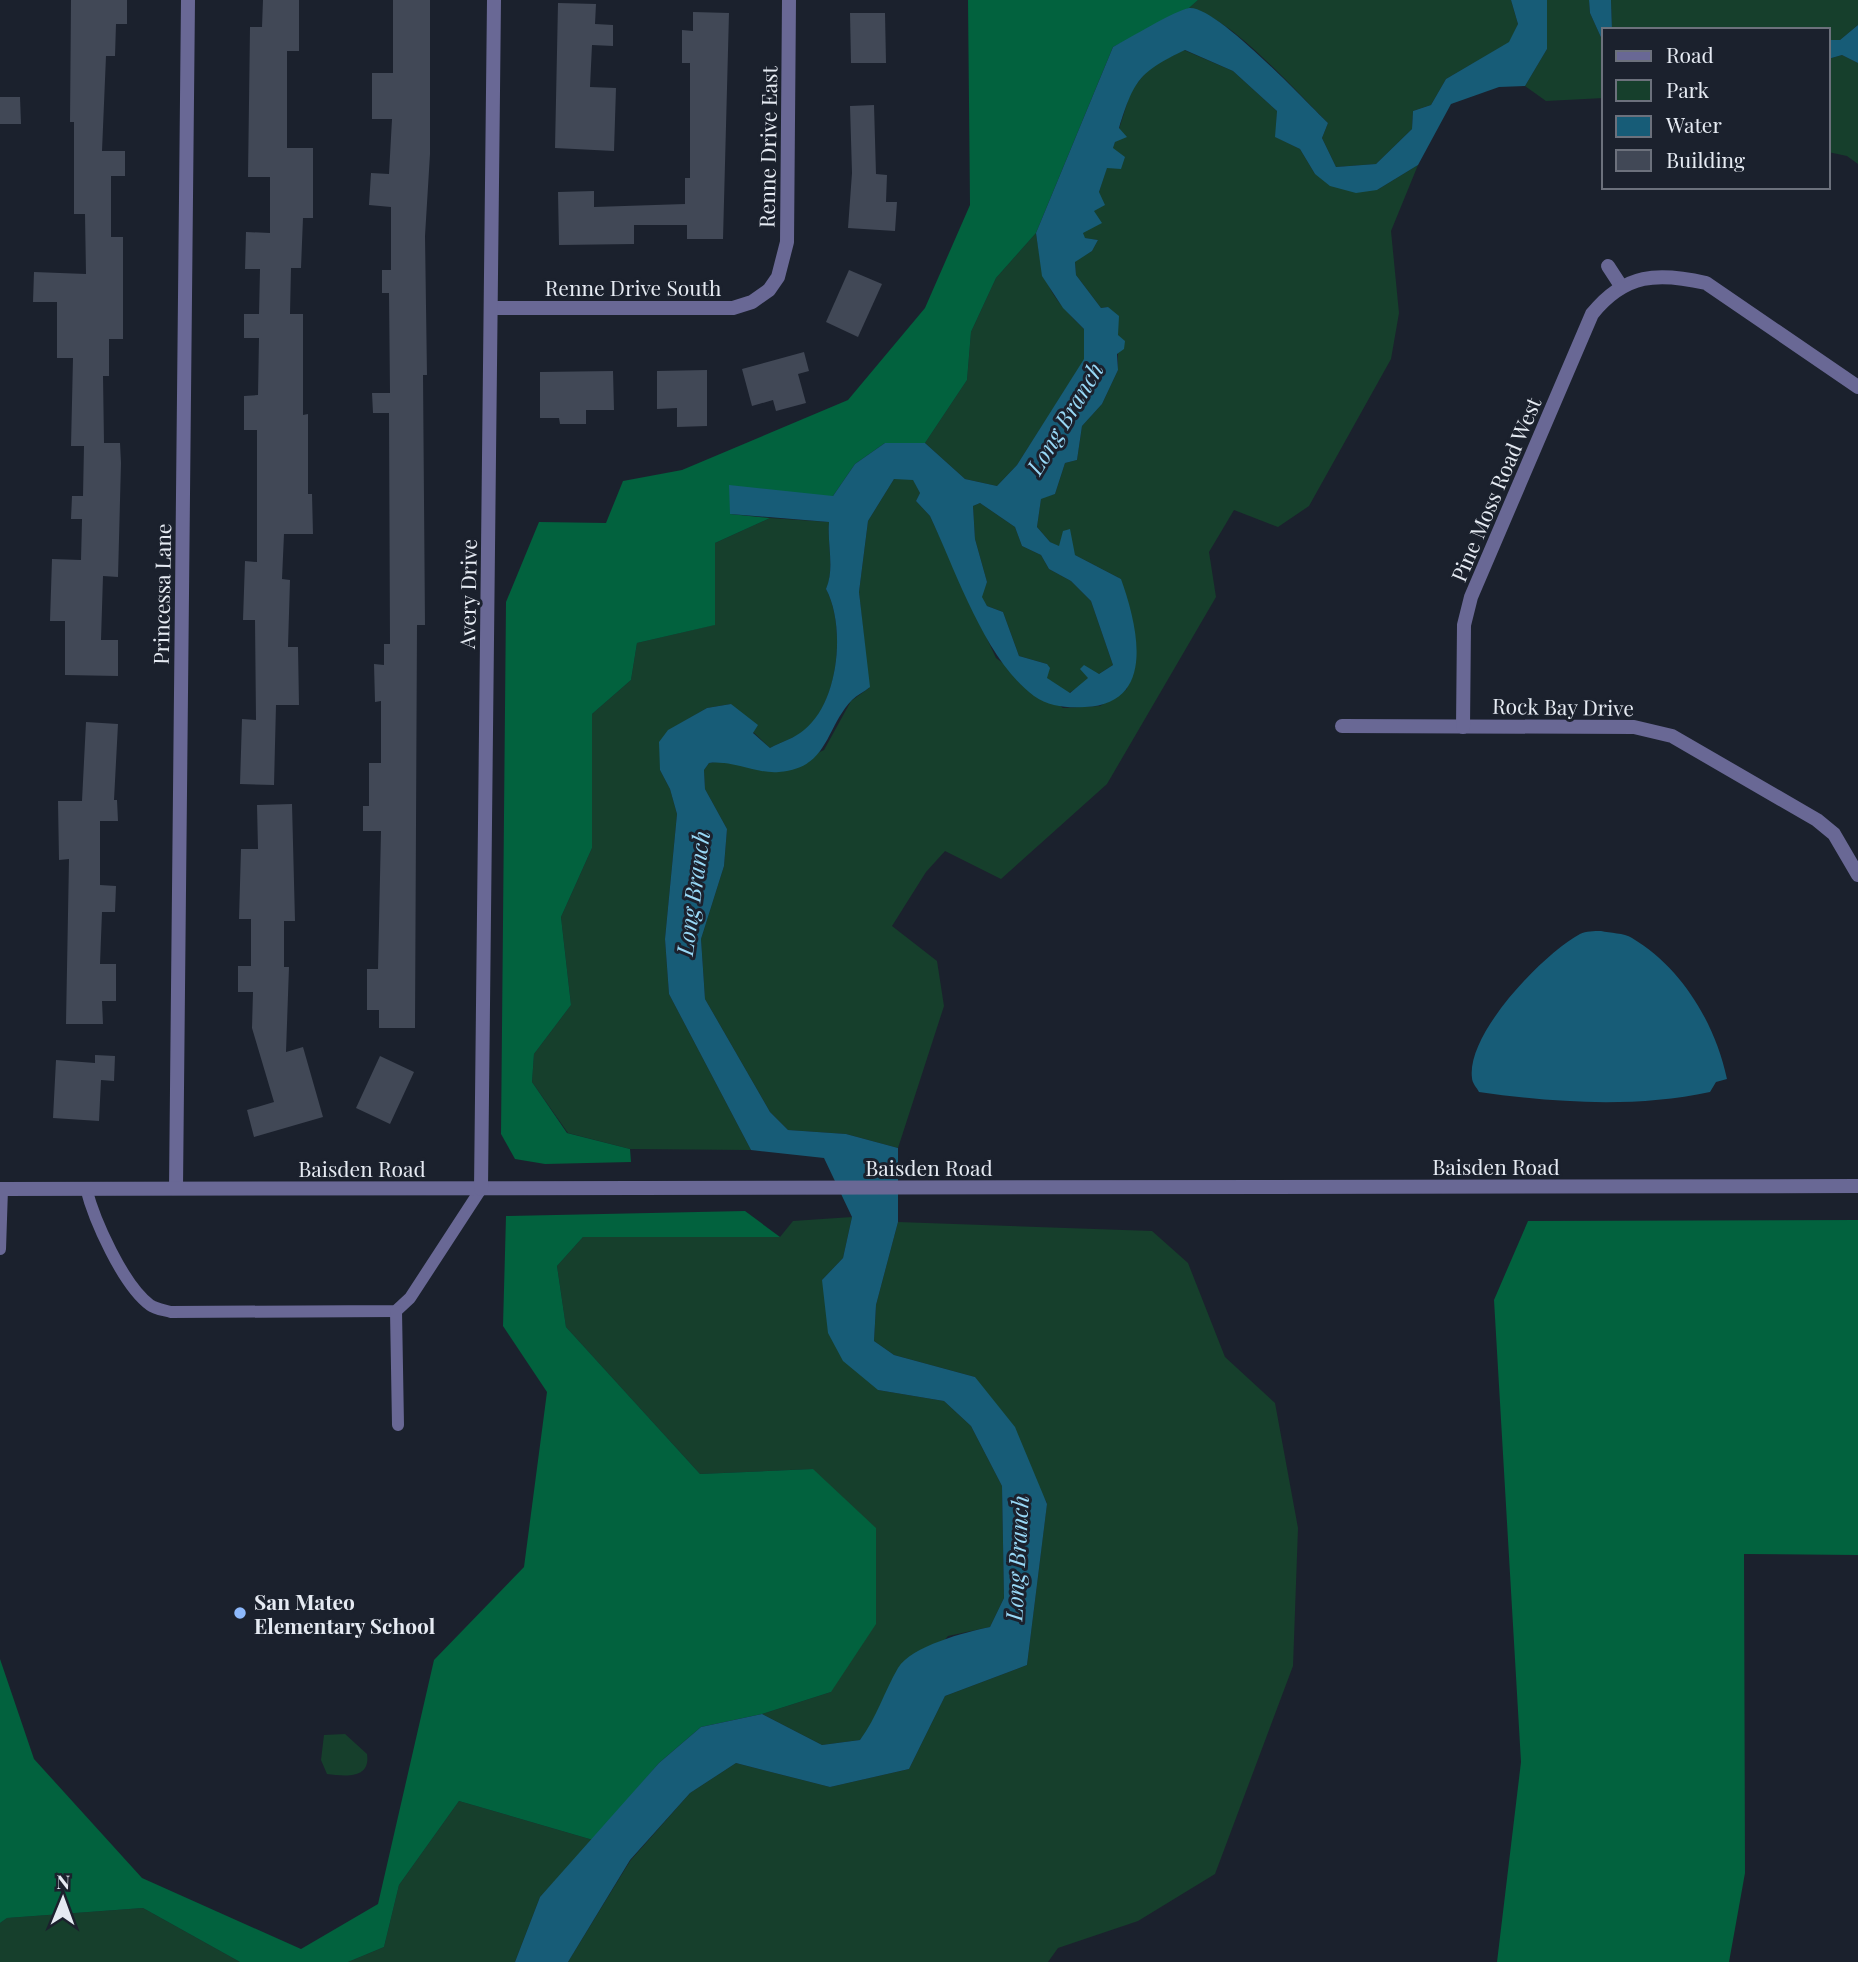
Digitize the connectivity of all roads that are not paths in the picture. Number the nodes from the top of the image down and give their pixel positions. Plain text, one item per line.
1 (188, 0) edge
2 (494, 0) edge
3 (789, 0) edge
4 (1608, 266) dead end
5 (1621, 286) junction
6 (769, 290) joint
7 (491, 307) junction
8 (1858, 387) edge
9 (1342, 726) dead end
10 (1463, 727) junction
11 (1858, 875) edge
12 (1858, 1186) edge
13 (86, 1188) junction
14 (176, 1188) junction
15 (1, 1189) edge
16 (481, 1189) junction
17 (0, 1249) edge
18 (396, 1311) junction
19 (398, 1425) dead end

1 - 14 street, Princessa Lane
2 - 7 street, Avery Drive
3 - 6 street, Renne Drive East
4 - 5 street
5 - 8 street
5 - 10 street, Pine Moss Road West
6 - 7 street, Renne Drive South
7 - 16 street, Avery Drive
9 - 10 street, Rock Bay Drive
10 - 11 street, Rock Bay Drive
12 - 16 street, Baisden Road
13 - 14 street, Baisden Road
13 - 15 street, Baisden Road
13 - 18 lane
14 - 16 street, Baisden Road
15 - 17 lane
16 - 18 lane
18 - 19 lane

